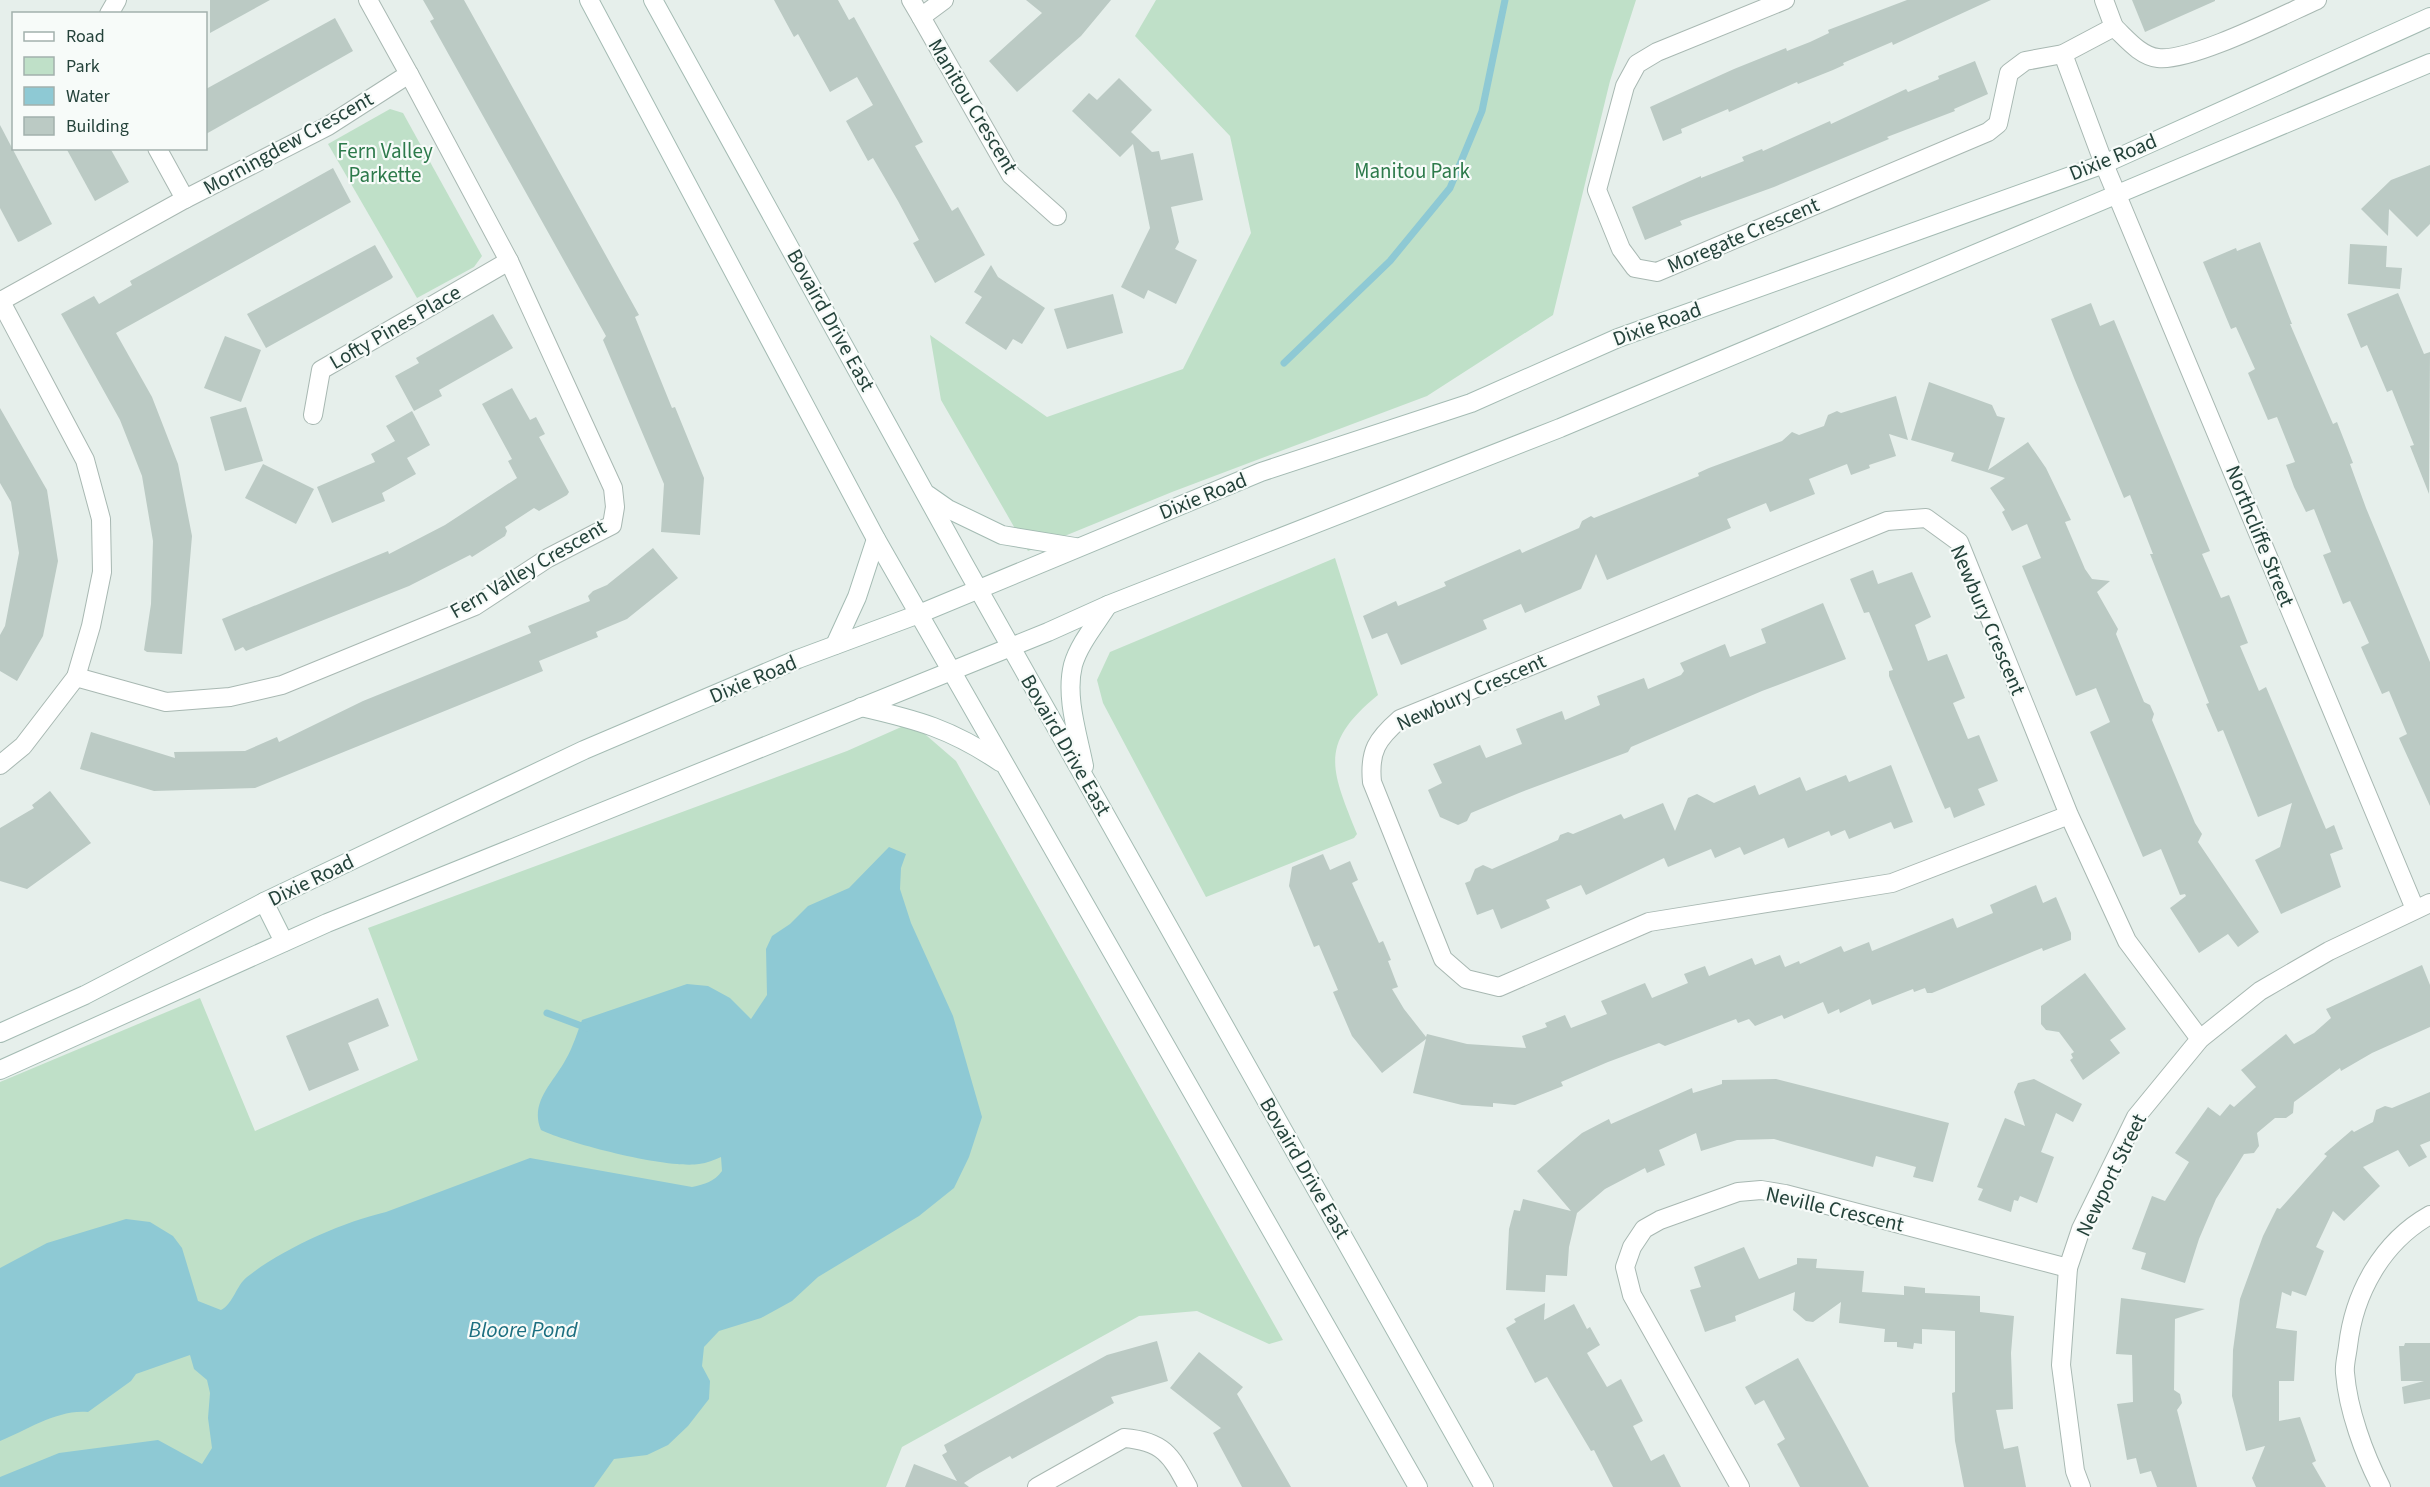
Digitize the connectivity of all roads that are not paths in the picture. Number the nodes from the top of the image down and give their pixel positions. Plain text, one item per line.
1 (368, 0) edge
2 (589, 0) edge
3 (653, 0) edge
4 (911, 0) edge
5 (944, 0) edge
6 (1785, 0) edge
7 (2104, 0) edge
8 (2317, 0) edge
9 (921, 17) junction
10 (2430, 17) edge
11 (2114, 27) junction
12 (2062, 54) junction
13 (2430, 63) edge
14 (409, 74) junction
15 (158, 150) edge
16 (2104, 164) junction
17 (2118, 192) junction
18 (185, 199) junction
19 (1057, 216) dead end
20 (509, 261) junction
21 (0, 300) edge
22 (313, 415) dead end
23 (925, 492) junction
24 (876, 539) junction
25 (1077, 548) junction
26 (978, 589) junction
27 (1108, 605) junction
28 (919, 614) junction
29 (835, 645) junction
30 (1012, 646) junction
31 (951, 670) junction
32 (76, 677) junction
33 (861, 707) junction
34 (0, 765) edge
35 (1005, 766) junction
36 (1087, 780) junction
37 (2069, 815) junction
38 (264, 902) junction
39 (2422, 906) edge
40 (284, 942) junction
41 (0, 1033) edge
42 (2200, 1039) junction
43 (0, 1070) edge
44 (2430, 1215) edge
45 (2068, 1268) junction
46 (1037, 1487) edge
47 (1188, 1487) edge
48 (1418, 1487) edge
49 (1484, 1487) edge
50 (1740, 1487) edge
51 (2081, 1487) edge
52 (2381, 1487) edge

1 - 14 main road
2 - 24 main road
3 - 23 main road, Bovaird Drive East
4 - 9 main road, Manitou Crescent
5 - 9 main road, Manitou Crescent
6 - 12 main road, Moregate Crescent
7 - 11 main road
8 - 11 main road
9 - 19 main road, Manitou Crescent
10 - 16 main road, Dixie Road
11 - 12 main road, Moregate Crescent
12 - 16 main road
13 - 17 main road, Dixie Road
14 - 18 main road, Morningdew Crescent
14 - 20 main road, Fern Valley Crescent
15 - 18 main road, Morningdew Crescent
16 - 17 main road, Northcliffe Street
16 - 25 main road, Dixie Road
17 - 27 main road, Dixie Road
17 - 39 main road, Northcliffe Street
18 - 21 main road, Morningdew Crescent
20 - 22 main road, Lofty Pines Place
20 - 32 main road, Fern Valley Crescent
21 - 32 main road
23 - 25 main road
23 - 26 main road, Bovaird Drive East
24 - 28 main road
24 - 29 main road
25 - 26 main road, Dixie Road
26 - 28 main road, Dixie Road
26 - 30 main road, Bovaird Drive East
27 - 30 main road, Dixie Road
27 - 36 main road
28 - 29 main road, Dixie Road
28 - 31 main road
29 - 38 main road, Dixie Road
30 - 31 main road, Dixie Road
30 - 36 main road, Bovaird Drive East
31 - 33 main road, Dixie Road
31 - 35 main road
32 - 34 main road
33 - 35 main road
33 - 40 main road, Dixie Road
35 - 48 main road
36 - 49 main road, Bovaird Drive East
37 - 37 main road, Newbury Crescent
37 - 42 main road, Newbury Crescent
38 - 40 main road
38 - 41 main road, Dixie Road
39 - 42 main road, Newport Street
40 - 43 main road, Dixie Road
42 - 45 main road, Newport Street
44 - 52 main road
45 - 50 main road, Neville Crescent
45 - 51 main road, Newport Street
46 - 47 main road

